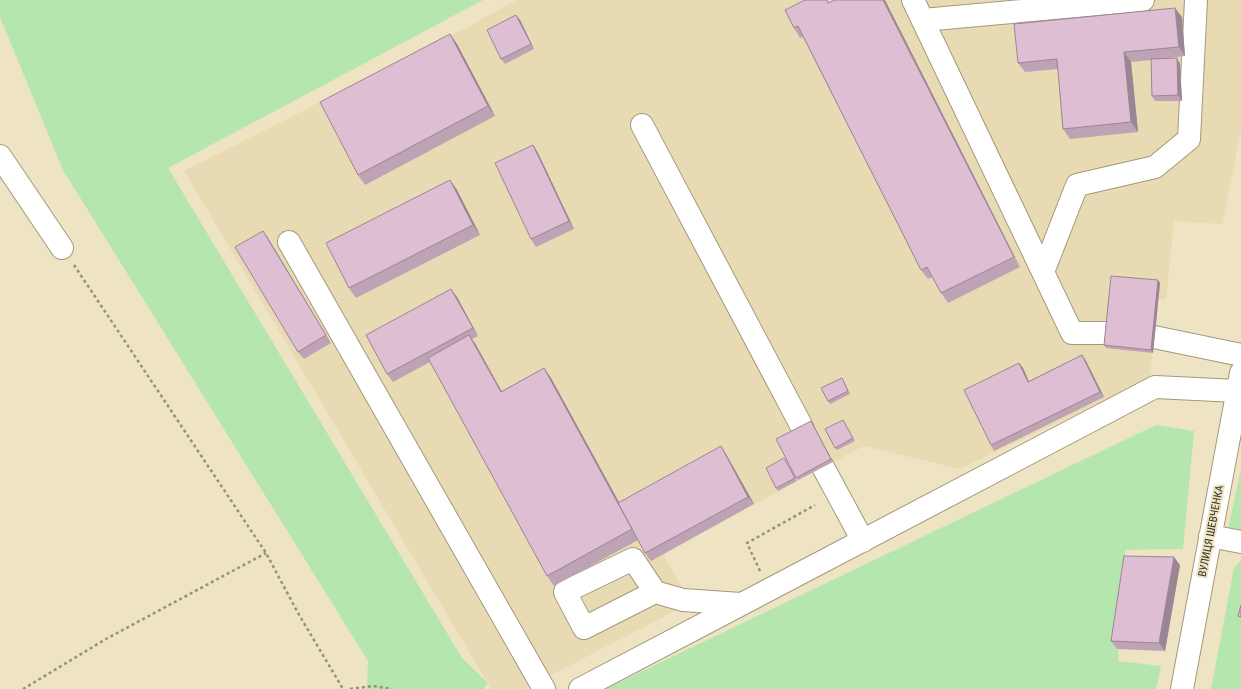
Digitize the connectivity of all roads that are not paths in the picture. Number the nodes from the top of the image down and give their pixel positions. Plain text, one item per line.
1 (913, 0) edge
2 (1143, 0) edge
3 (1196, 0) edge
4 (923, 20) junction
5 (642, 125) dead end
6 (0, 156) edge
7 (289, 242) dead end
8 (62, 248) road end
9 (1043, 272) junction
10 (1108, 332) edge
11 (1154, 337) edge
12 (1241, 355) edge
13 (1239, 382) edge
14 (803, 429) edge
15 (823, 467) edge
16 (1210, 536) junction
17 (863, 541) junction
18 (1241, 542) edge
19 (655, 592) dead end
20 (741, 604) junction
21 (544, 689) edge
22 (580, 689) edge
23 (1182, 689) edge

1 - 4 street
2 - 4 street
3 - 9 street
4 - 9 street
5 - 14 street
6 - 8 street
7 - 21 street
9 - 10 street
11 - 12 street
13 - 16 street, ВУЛИЦЯ ШЕВЧЕНКА
13 - 17 street
15 - 17 street
16 - 18 street
16 - 23 street, ВУЛИЦЯ ШЕВЧЕНКА
17 - 20 street
19 - 20 street
20 - 22 street

